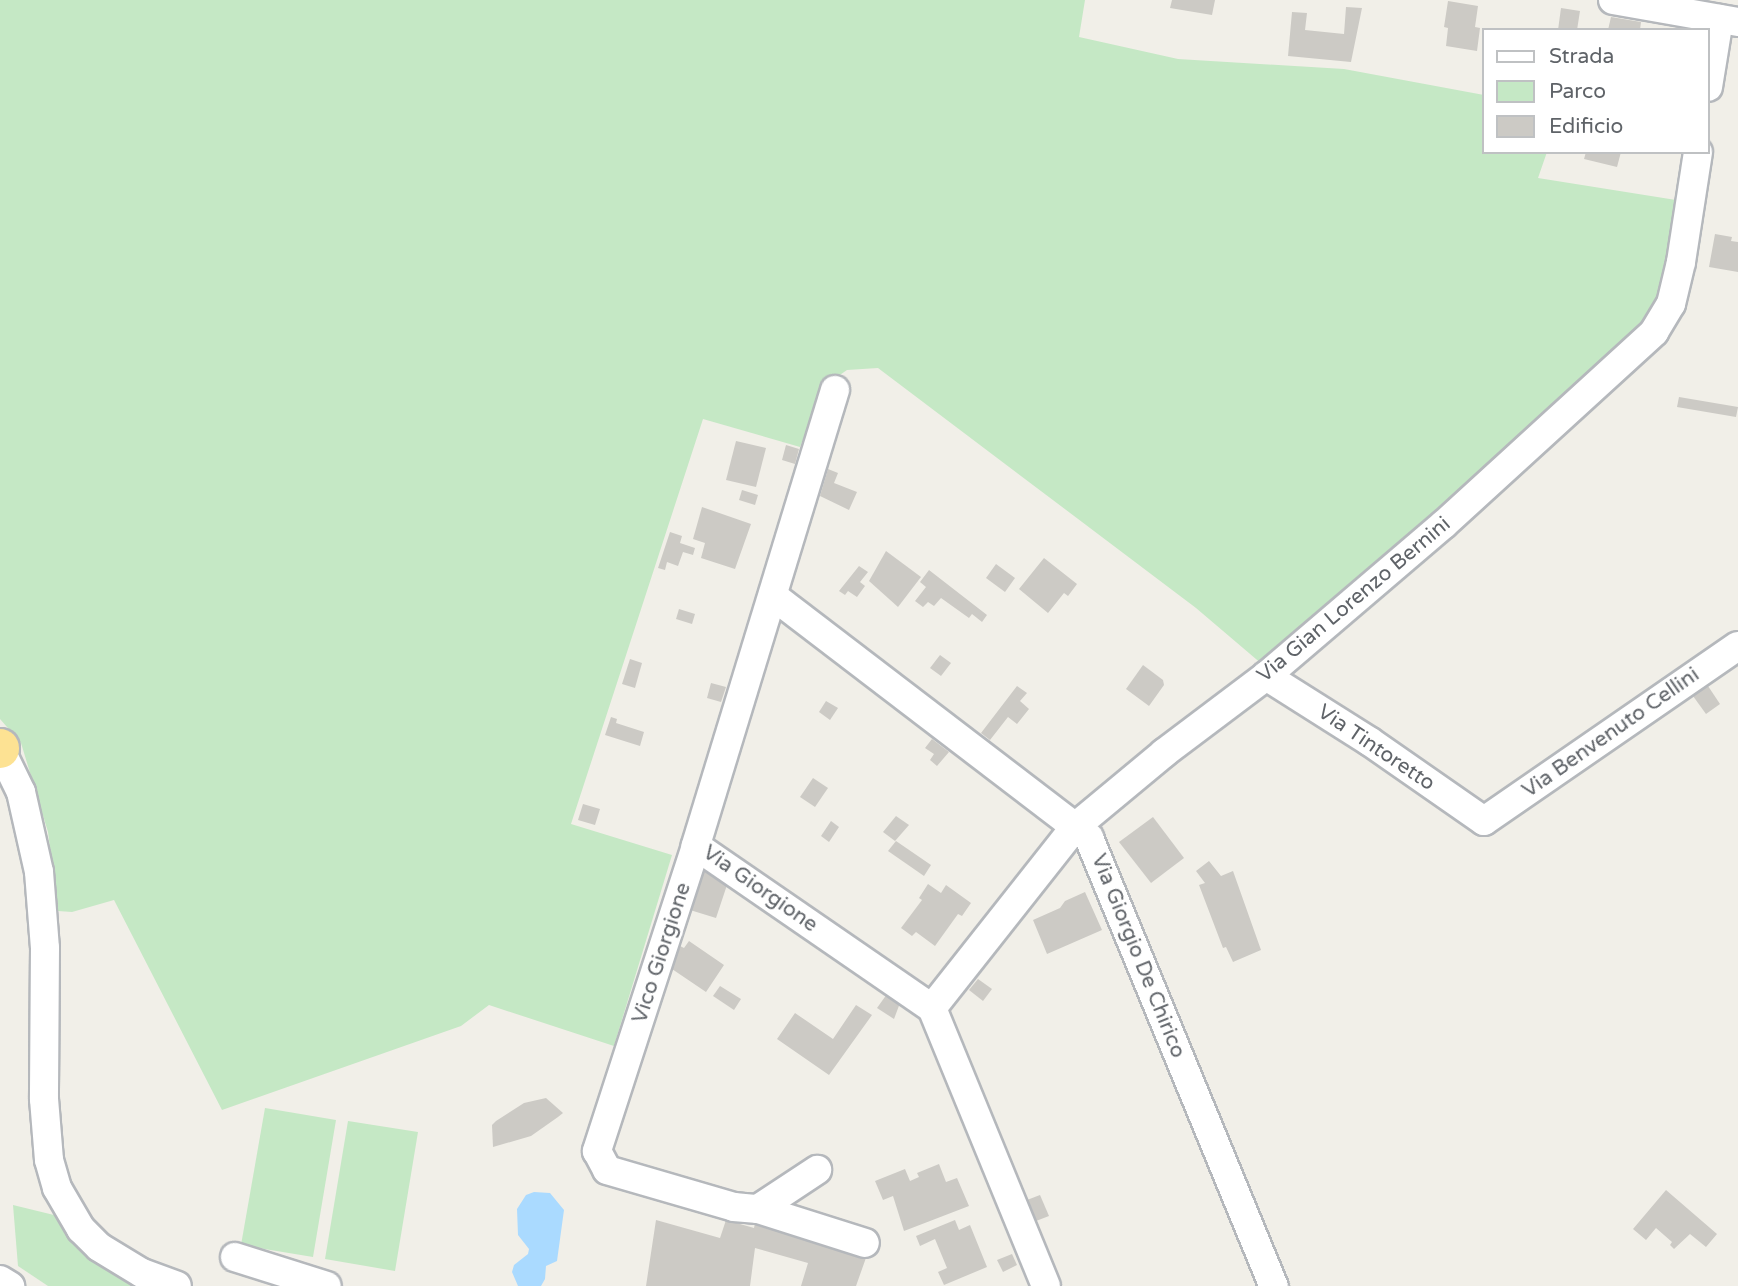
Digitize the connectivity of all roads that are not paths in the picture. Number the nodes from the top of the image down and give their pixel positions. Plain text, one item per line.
1 (1613, 0) edge
2 (1642, 3) edge
3 (1728, 21) edge
4 (1710, 80) edge
5 (1698, 154) edge
6 (835, 390) dead end
7 (773, 596) junction
8 (1738, 646) edge
9 (1266, 676) junction
10 (0, 748) edge
11 (1484, 821) joint
12 (1075, 827) junction
13 (696, 846) junction
14 (932, 1008) junction
15 (817, 1170) dead end
16 (758, 1209) junction
17 (865, 1243) dead end
18 (234, 1257) dead end
19 (0, 1280) edge
20 (10, 1286) edge
21 (177, 1286) edge
22 (327, 1286) edge
23 (1046, 1286) edge
24 (1274, 1286) edge

1 - 2 street
2 - 3 street
3 - 4 street
5 - 9 street, Via Gian Lorenzo Bernini
6 - 7 street, Via Giorgione
7 - 12 street, Via Giorgio De Chirico
7 - 13 street, Via Giorgione
8 - 11 street, Via Benvenuto Cellini
9 - 11 street, Via Tintoretto
9 - 12 street, Via Gian Lorenzo Bernini
10 - 21 street
12 - 14 street, Via Gian Lorenzo Bernini
12 - 24 street, Via Giorgio De Chirico
13 - 14 street, Via Giorgione
13 - 16 street, Vico Giorgione
14 - 23 street
15 - 16 street
16 - 17 street, Vico Giorgione
18 - 22 street
19 - 20 street

